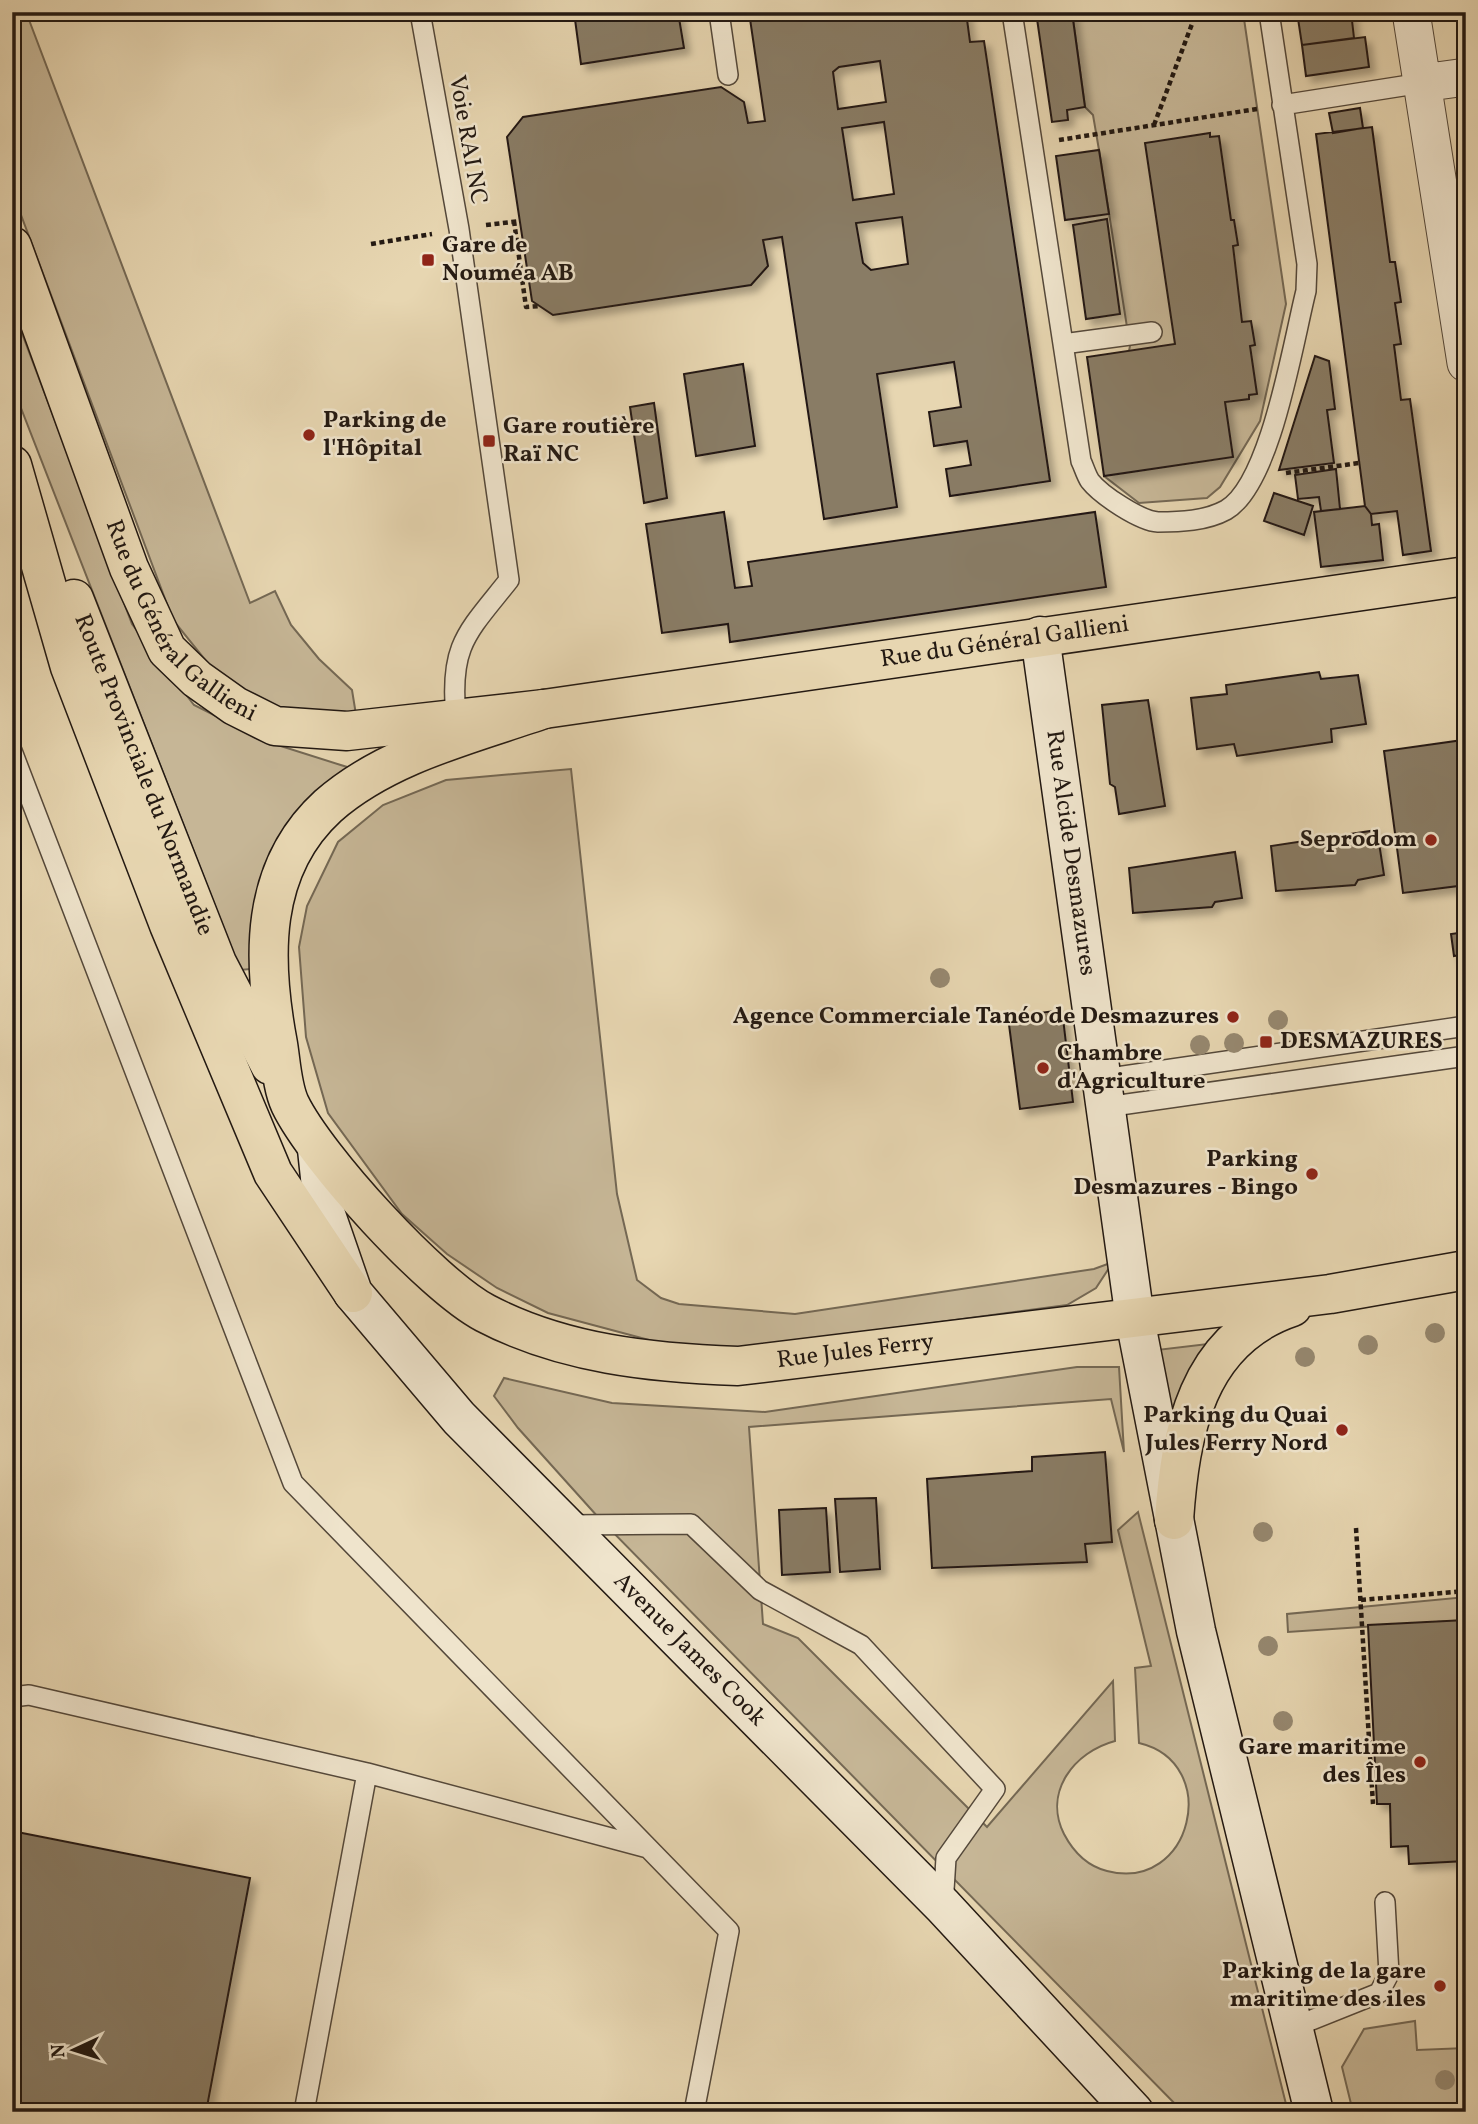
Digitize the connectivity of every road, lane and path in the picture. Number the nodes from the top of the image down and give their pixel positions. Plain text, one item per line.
1 (420, 12) edge
2 (719, 12) edge
3 (1012, 12) edge
4 (1191, 12) edge
5 (1269, 12) edge
6 (1410, 12) edge
7 (728, 75) dead end
8 (1466, 77) edge
9 (1422, 83) junction
10 (1282, 105) junction
11 (1154, 125) junction
12 (1033, 143) junction
13 (514, 220) dead end
14 (12, 247) edge
15 (540, 306) dead end
16 (1152, 332) dead end
17 (1063, 344) junction
18 (1466, 363) edge
19 (12, 442) edge
20 (1359, 463) dead end
21 (12, 465) edge
22 (1254, 478) junction
23 (1466, 576) edge
24 (1040, 636) junction
25 (544, 709) junction
26 (456, 716) junction
27 (12, 751) edge
28 (1466, 1026) edge
29 (1466, 1056) edge
30 (1105, 1093) junction
31 (289, 1101) junction
32 (317, 1149) junction
33 (1466, 1270) edge
34 (353, 1293) junction
35 (1330, 1294) junction
36 (1135, 1319) junction
37 (1174, 1520) junction
38 (568, 1525) junction
39 (1356, 1528) dead end
40 (1466, 1591) edge
41 (1361, 1600) junction
42 (12, 1697) edge
43 (367, 1773) junction
44 (1373, 1804) dead end
45 (649, 1849) junction
46 (1385, 1902) dead end
47 (943, 1906) junction
48 (1294, 2026) junction
49 (304, 2112) edge
50 (694, 2112) edge
51 (1135, 2112) edge
52 (1314, 2112) edge

1 - 26 lane, Voie RAI NC
2 - 7 lane
3 - 12 lane
4 - 11 path
5 - 10 lane
6 - 9 street
8 - 9 street
9 - 10 lane
9 - 18 street
10 - 11 path
10 - 22 lane
11 - 12 path
12 - 17 lane
13 - 15 path
14 - 26 main road, Rue du Général Gallieni
16 - 17 lane
17 - 22 lane
19 - 31 main road, Route Provinciale du Normandie
20 - 22 path
21 - 34 main road
23 - 24 main road, Rue du Général Gallieni
24 - 25 main road, Rue du Général Gallieni
24 - 30 main road, Rue Alcide Desmazures
25 - 26 main road, Rue du Général Gallieni
25 - 31 main road, Rue du Général Gallieni
27 - 45 lane
28 - 30 lane
29 - 30 lane
30 - 36 main road, Rue Alcide Desmazures
31 - 32 main road, Rue du Général Gallieni
32 - 34 main road, Avenue James Cook
32 - 36 main road, Rue Jules Ferry
33 - 35 main road, Rue Jules Ferry
34 - 38 main road, Avenue James Cook
35 - 36 main road, Rue Jules Ferry
35 - 37 main road
36 - 37 main road
37 - 48 main road
38 - 47 main road, Avenue James Cook
38 - 47 lane
39 - 41 path
40 - 41 path
41 - 44 path
42 - 43 lane
43 - 45 lane
43 - 49 lane
45 - 50 lane
46 - 48 lane
47 - 51 main road, Avenue James Cook
48 - 52 main road

